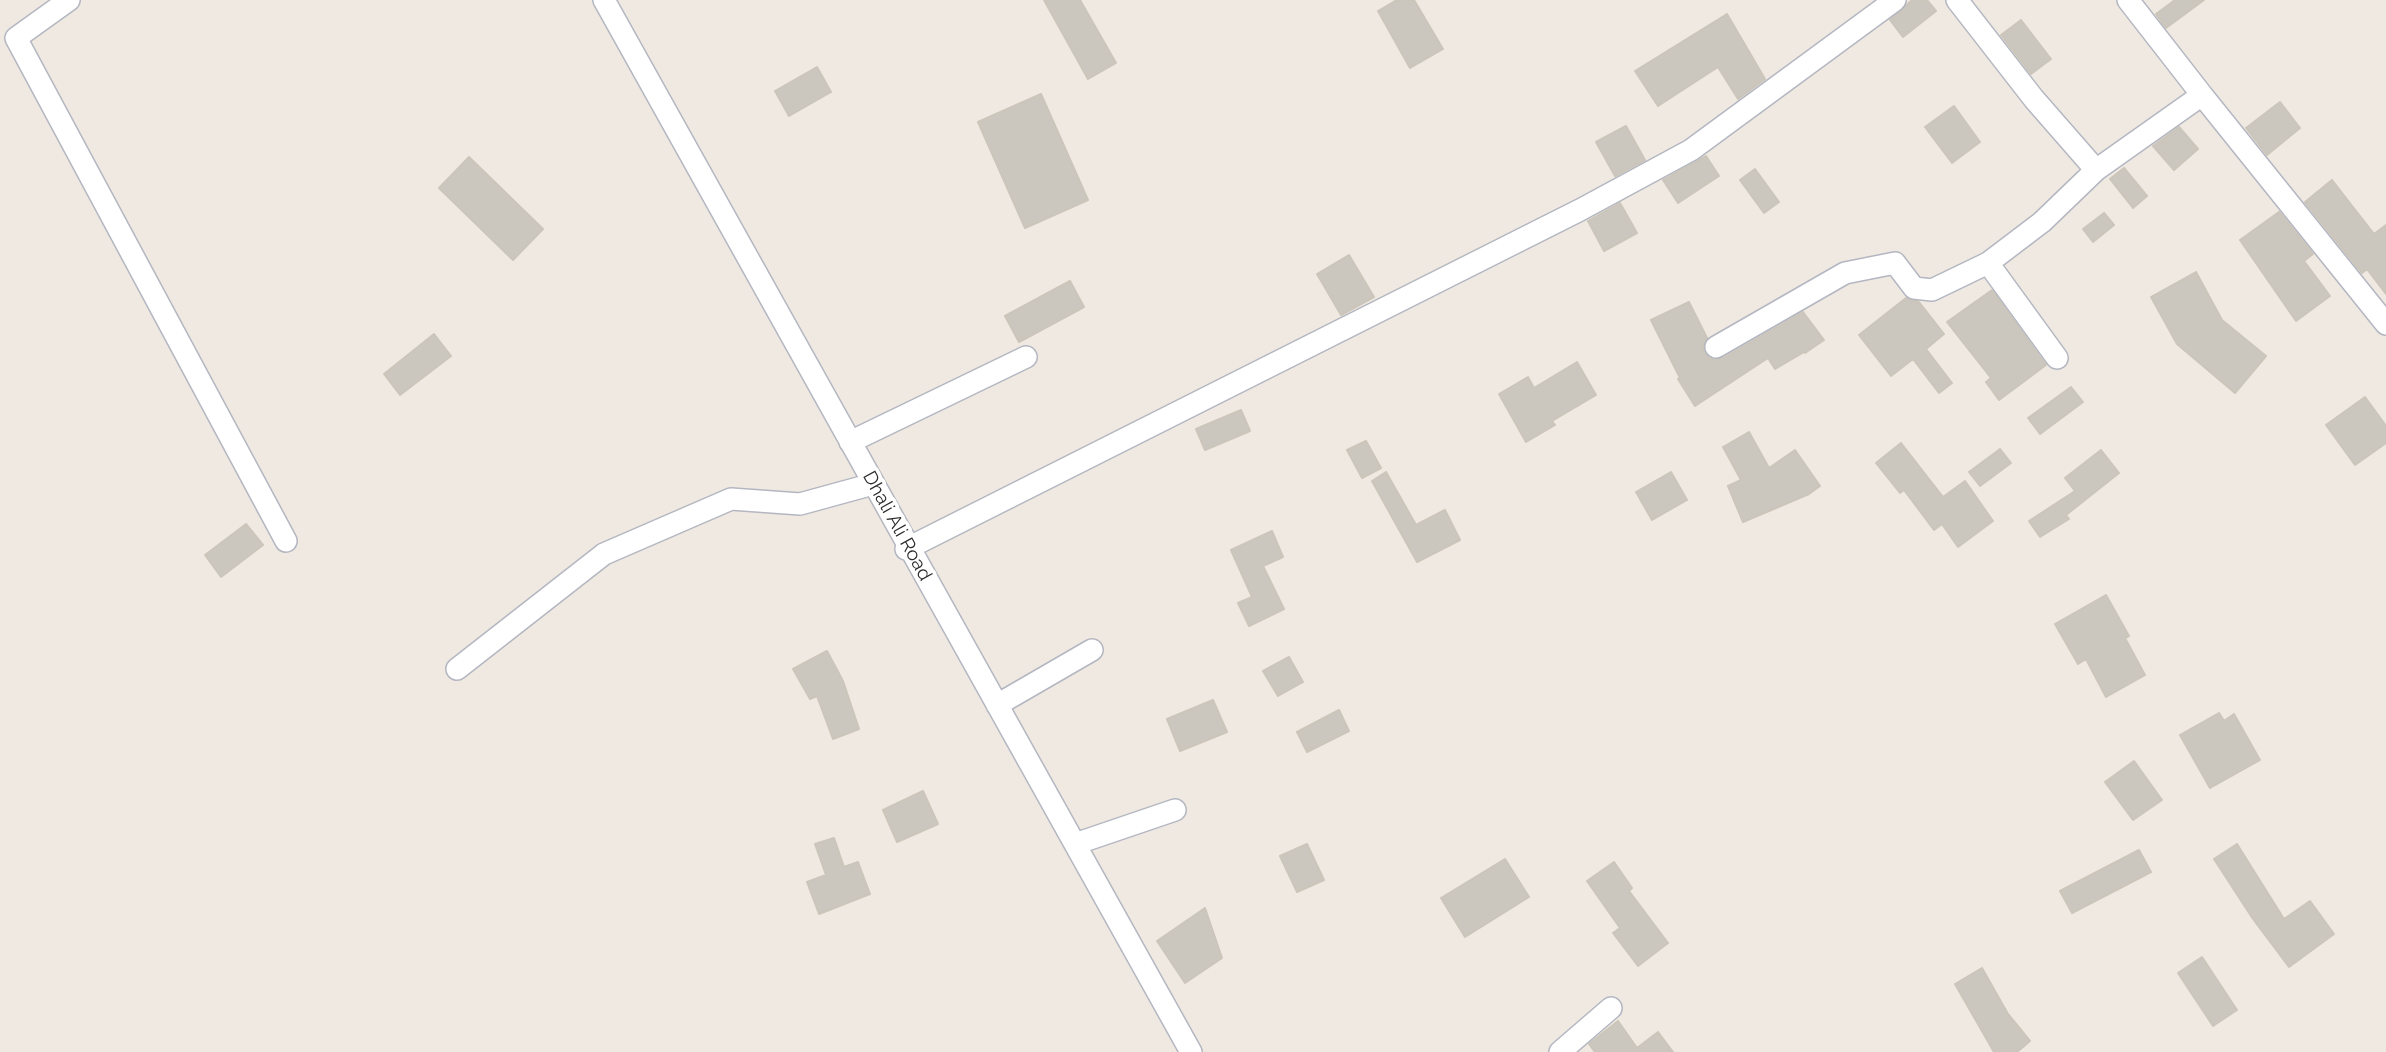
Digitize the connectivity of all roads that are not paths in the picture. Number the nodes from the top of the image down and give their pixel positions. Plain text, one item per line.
1 (69, 0) edge
2 (604, 0) edge
3 (1895, 0) edge
4 (1957, 0) edge
5 (2128, 0) edge
6 (2202, 95) junction
7 (2096, 170) junction
8 (1987, 263) junction
9 (2386, 324) edge
10 (1716, 347) dead end
11 (1026, 357) dead end
12 (2057, 358) dead end
13 (850, 442) junction
14 (873, 484) junction
15 (286, 541) dead end
16 (907, 548) junction
17 (1092, 650) dead end
18 (457, 669) dead end
19 (997, 705) junction
20 (1175, 810) dead end
21 (1075, 845) junction
22 (1611, 1008) dead end
23 (1191, 1052) edge
24 (1560, 1052) edge

1 - 15 street
2 - 13 street, Dhali Ali Road
3 - 16 street
4 - 7 street
5 - 6 street
6 - 7 street
6 - 9 street
7 - 8 street
8 - 10 street
8 - 12 street
11 - 13 street
13 - 14 street, Dhali Ali Road
14 - 16 street, Dhali Ali Road
14 - 18 street
16 - 19 street, Dhali Ali Road
17 - 19 street
19 - 21 street, Dhali Ali Road
20 - 21 street
21 - 23 street, Dhali Ali Road
22 - 24 street

